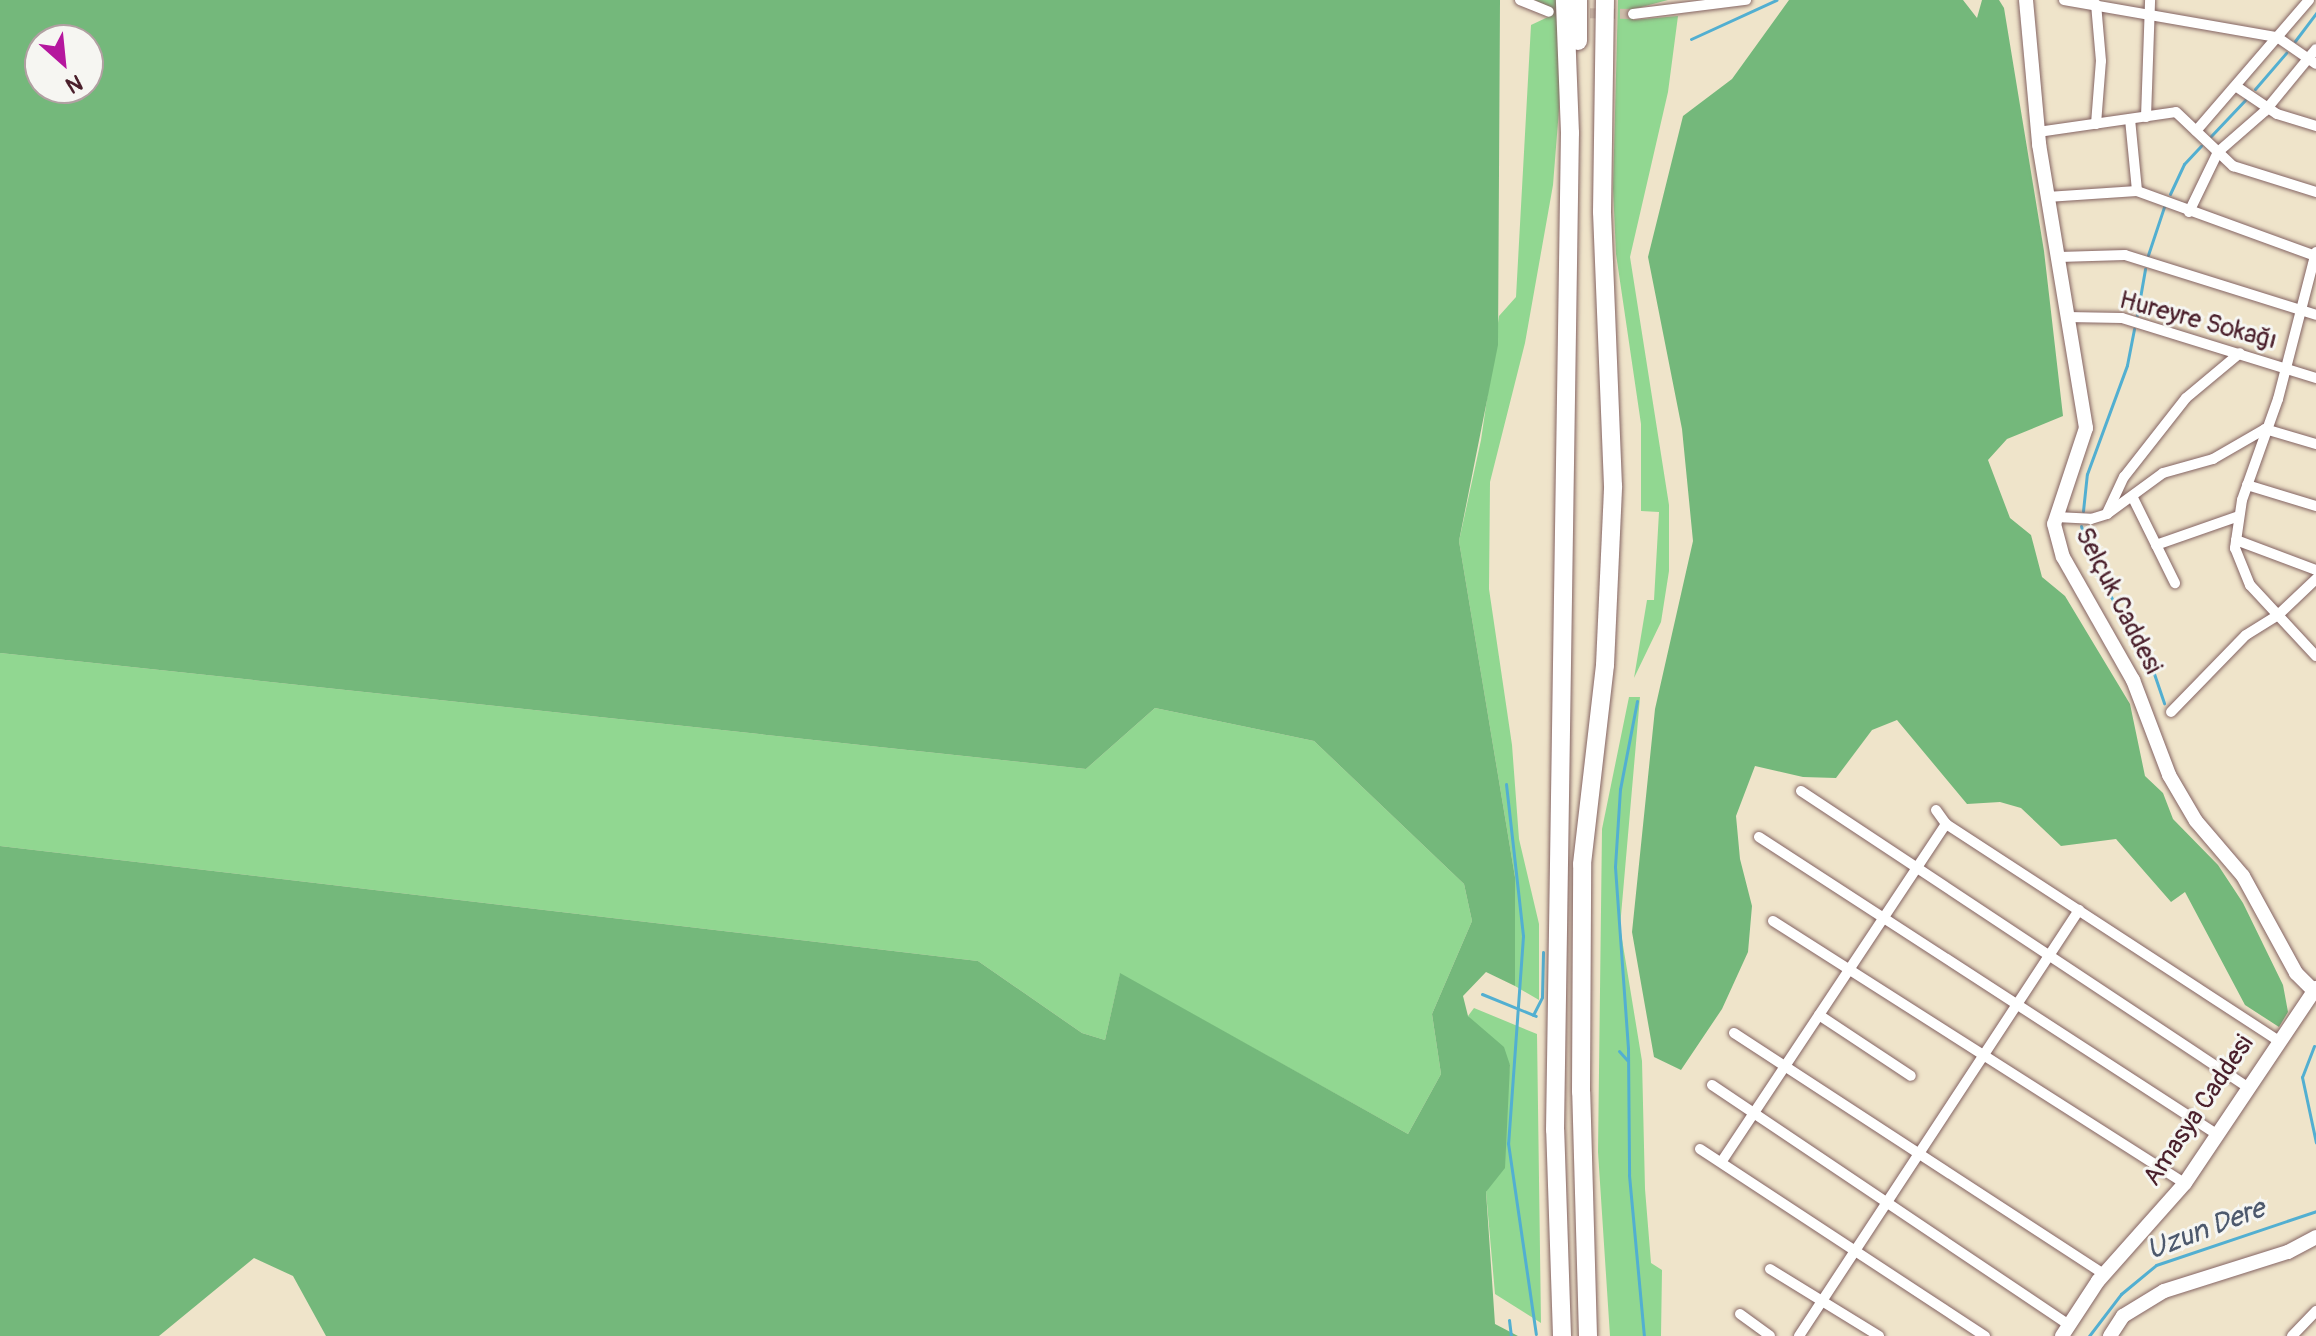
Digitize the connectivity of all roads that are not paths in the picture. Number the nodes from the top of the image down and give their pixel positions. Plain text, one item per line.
1 (1520, 0) edge
2 (1565, 0) edge
3 (1578, 0) edge
4 (1605, 0) edge
5 (1746, 0) edge
6 (2026, 0) edge
7 (2064, 0) edge
8 (2309, 0) edge
9 (2096, 4) junction
10 (2149, 5) edge
11 (1549, 12) dead end
12 (1633, 14) tunnel mouth
13 (2279, 39) junction
14 (2316, 49) edge
15 (2312, 62) edge
16 (2237, 87) junction
17 (2268, 108) junction
18 (2146, 117) junction
19 (2130, 119) junction
20 (2096, 124) junction
21 (2316, 126) edge
22 (2196, 131) junction
23 (2038, 132) junction
24 (1570, 133) junction
25 (2218, 152) junction
26 (2137, 191) junction
27 (2316, 192) edge
28 (2047, 197) junction
29 (2189, 212) junction
30 (2316, 254) edge
31 (2059, 257) junction
32 (2300, 311) junction
33 (2316, 315) edge
34 (2067, 317) junction
35 (2240, 353) junction
36 (2284, 367) junction
37 (2316, 378) edge
38 (2265, 429) junction
39 (2316, 444) edge
40 (2247, 485) junction
41 (2133, 498) junction
42 (2316, 506) edge
43 (2107, 514) junction
44 (2239, 516) junction
45 (2056, 517) junction
46 (2236, 540) junction
47 (2156, 545) junction
48 (2316, 570) edge
49 (2316, 579) edge
50 (2175, 583) dead end
51 (2277, 616) junction
52 (2316, 656) edge
53 (2171, 712) dead end
54 (1801, 791) dead end
55 (1936, 810) dead end
56 (1946, 824) junction
57 (1759, 837) dead end
58 (1916, 869) junction
59 (2079, 910) junction
60 (1883, 919) junction
61 (1773, 921) dead end
62 (2049, 956) junction
63 (1851, 966) junction
64 (2315, 990) edge
65 (2015, 1007) junction
66 (1819, 1015) junction
67 (1734, 1033) dead end
68 (2277, 1040) junction
69 (1984, 1054) junction
70 (1784, 1067) junction
71 (1911, 1076) dead end
72 (1712, 1085) dead end
73 (2246, 1086) junction
74 (1754, 1113) junction
75 (2218, 1135) junction
76 (1700, 1149) dead end
77 (1918, 1154) junction
78 (1722, 1161) junction
79 (2185, 1183) junction
80 (1888, 1200) junction
81 (2316, 1237) edge
82 (1855, 1250) junction
83 (1770, 1269) dead end
84 (2104, 1274) junction
85 (1824, 1300) junction
86 (2316, 1311) edge
87 (1740, 1314) dead end
88 (2066, 1330) edge
89 (1562, 1336) edge
90 (1588, 1336) edge
91 (1770, 1336) edge
92 (1799, 1336) edge
93 (1879, 1336) edge
94 (1985, 1336) edge
95 (2110, 1336) edge
96 (2292, 1336) edge

1 - 11 street
2 - 24 highway
3 - 24 highway
4 - 90 highway
5 - 12 street
6 - 23 street, Selçuk Caddesi
7 - 9 street
8 - 13 street
9 - 10 street
9 - 20 street
10 - 13 street
10 - 18 street
13 - 15 street
13 - 16 street
14 - 15 street
15 - 17 street
16 - 17 street
16 - 22 street
17 - 21 street
17 - 25 street
18 - 19 street
18 - 22 street
19 - 20 street
19 - 26 street
20 - 23 street
22 - 25 street
23 - 28 street, Selçuk Caddesi
24 - 89 highway
25 - 27 street
25 - 29 street
26 - 28 street
26 - 29 street
28 - 31 street, Selçuk Caddesi
29 - 30 street
30 - 32 street
31 - 32 street
31 - 34 street, Selçuk Caddesi
32 - 33 street
32 - 36 street
34 - 35 street, Hureyre Sokağı
34 - 45 street, Selçuk Caddesi
35 - 36 street, Hureyre Sokağı
35 - 43 street
36 - 37 street, Hureyre Sokağı
36 - 38 street
38 - 39 street
38 - 40 street
38 - 41 street
40 - 42 street
40 - 44 street
41 - 43 street
41 - 47 street
43 - 45 street
44 - 46 street
44 - 47 street
45 - 64 street, Selçuk Caddesi
46 - 48 street
46 - 51 street
47 - 50 street
49 - 51 street
51 - 52 street
51 - 53 street
54 - 58 street
55 - 56 street
56 - 58 street
56 - 59 street
57 - 60 street
58 - 60 street
58 - 62 street
59 - 62 street
59 - 68 street
60 - 63 street
60 - 65 street
61 - 63 street
62 - 65 street
62 - 73 street
63 - 66 street
63 - 69 street
64 - 68 street, Amasya Caddesi
65 - 69 street
65 - 75 street
66 - 70 street
66 - 71 street
67 - 70 street
68 - 73 street, Amasya Caddesi
69 - 77 street
69 - 79 street
70 - 74 street
70 - 77 street
72 - 74 street
73 - 75 street, Amasya Caddesi
74 - 78 street
74 - 80 street
75 - 79 street, Amasya Caddesi
76 - 78 street
77 - 80 street
77 - 84 street
78 - 82 street
79 - 84 street, Amasya Caddesi
80 - 82 street
80 - 88 street
81 - 95 street
82 - 85 street
82 - 94 street
83 - 85 street
84 - 88 street, Amasya Caddesi
85 - 92 street
85 - 93 street
86 - 96 street
87 - 91 street

